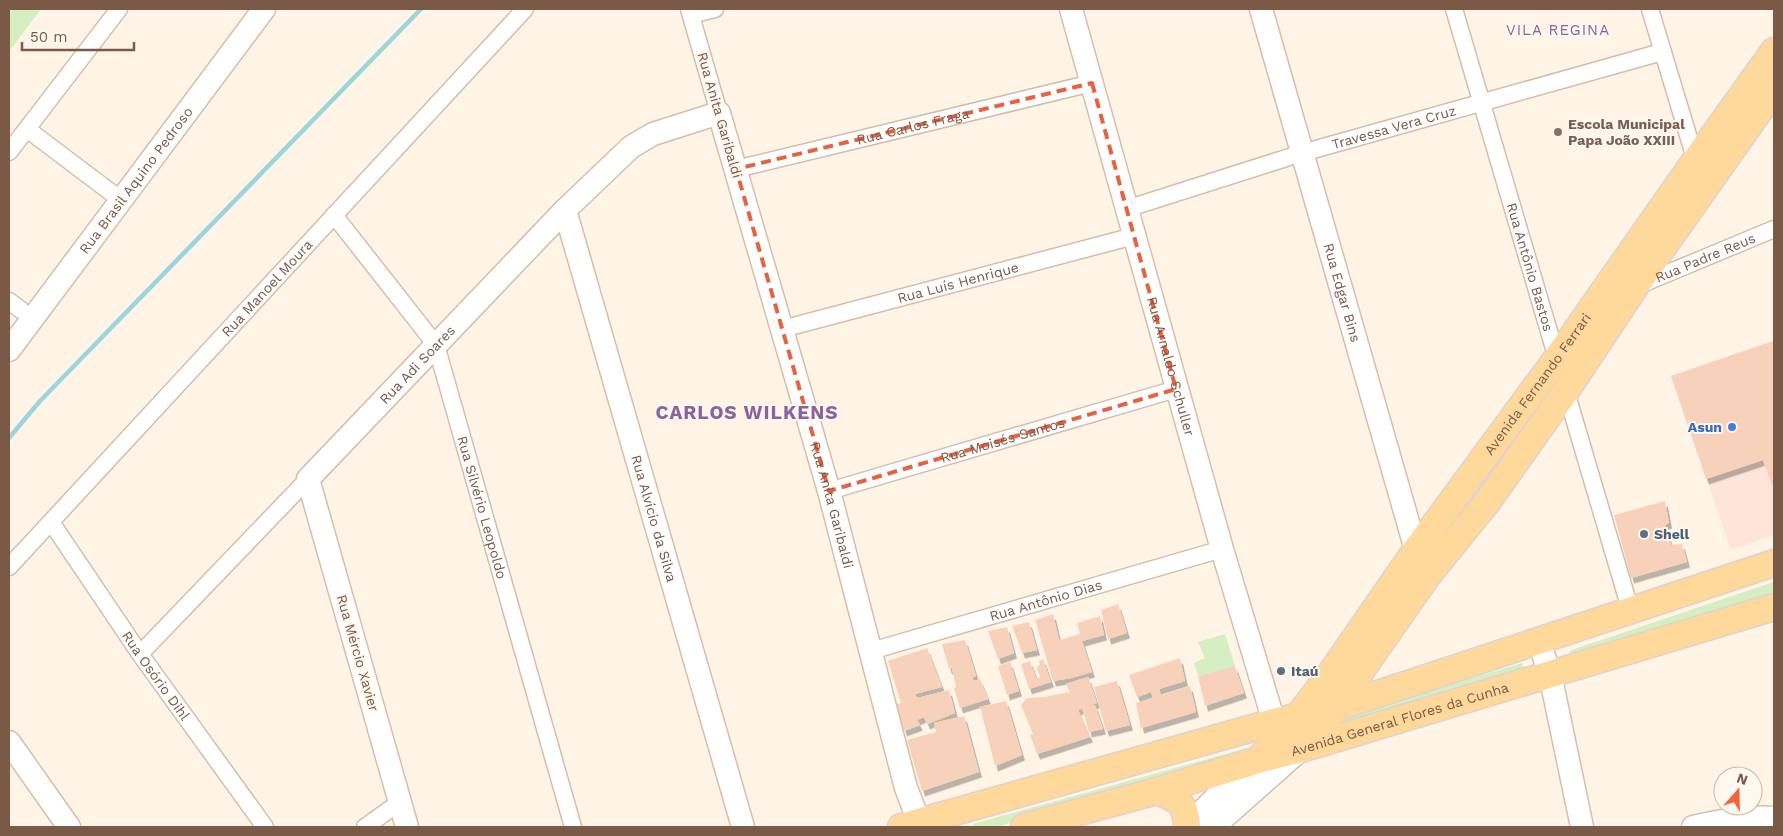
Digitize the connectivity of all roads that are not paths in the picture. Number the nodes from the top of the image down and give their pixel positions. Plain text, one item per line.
1 (119, 9) edge
2 (249, 9) edge
3 (264, 9) edge
4 (525, 9) edge
5 (715, 9) edge
6 (1071, 9) edge
7 (1260, 9) edge
8 (1454, 9) edge
9 (1650, 9) edge
10 (690, 12) edge
11 (1774, 51) edge
12 (1662, 52) junction
13 (1092, 83) junction
14 (1774, 90) edge
15 (1481, 103) junction
16 (719, 113) junction
17 (27, 129) junction
18 (9, 152) edge
19 (1302, 153) junction
20 (1694, 160) junction
21 (736, 169) junction
22 (1707, 184) junction
23 (116, 196) junction
24 (1126, 209) junction
25 (565, 210) junction
26 (334, 215) junction
27 (1774, 229) edge
28 (1134, 236) junction
29 (1635, 287) junction
30 (13, 312) edge
31 (782, 329) junction
32 (436, 345) junction
33 (9, 350) edge
34 (1557, 358) junction
35 (1176, 389) junction
36 (1566, 391) junction
37 (308, 479) junction
38 (829, 491) junction
39 (51, 522) junction
40 (1222, 549) junction
41 (1416, 550) junction
42 (1774, 563) edge
43 (9, 567) edge
44 (1428, 575) junction
45 (1774, 606) edge
46 (1631, 612) junction
47 (1539, 642) junction
48 (871, 651) junction
49 (140, 654) junction
50 (1550, 674) junction
51 (1335, 708) junction
52 (1286, 719) junction
53 (9, 742) edge
54 (1301, 749) junction
55 (1258, 760) junction
56 (1157, 791) junction
57 (400, 802) junction
58 (1774, 818) edge
59 (914, 826) edge
60 (69, 827) edge
61 (265, 827) edge
62 (365, 827) edge
63 (407, 827) edge
64 (573, 827) edge
65 (742, 827) edge
66 (1024, 827) edge
67 (1187, 827) edge
68 (1213, 827) edge
69 (1582, 827) edge
70 (1693, 827) edge

1 - 17 street
2 - 23 street, Rua Brasil Aquino Pedroso
3 - 23 street, Rua Brasil Aquino Pedroso
4 - 26 street, Rua Manoel Moura
5 - 10 street
6 - 13 street, Rua Arnaldo Schuller
7 - 19 street, Rua Edgar Bins
8 - 15 street, Rua Antônio Bastos
9 - 12 street
10 - 16 street, Rua Anita Garibaldi
11 - 20 main road, Avenida Fernando Ferrari
12 - 15 street, Travessa Vera Cruz
12 - 20 street
13 - 21 street, Rua Carlos Fraga
13 - 24 street, Rua Arnaldo Schuller
14 - 22 main road, Avenida Fernando Ferrari
15 - 19 street, Travessa Vera Cruz
15 - 34 street, Rua Antônio Bastos
16 - 21 street, Rua Anita Garibaldi
16 - 25 street, Rua Adi Soares
17 - 18 street
17 - 23 street
19 - 24 street, Travessa Vera Cruz
19 - 41 street, Rua Edgar Bins
20 - 22 street
20 - 34 main road, Avenida Fernando Ferrari
21 - 31 street, Rua Anita Garibaldi
22 - 29 main road, Avenida Fernando Ferrari
23 - 30 street, Rua Brasil Aquino Pedroso
23 - 33 street, Rua Brasil Aquino Pedroso
24 - 28 street, Rua Arnaldo Schuller
25 - 32 street, Rua Adi Soares
25 - 65 street, Rua Alvício da Silva
26 - 32 street, Rua Silvério Leopoldo
26 - 39 street, Rua Manoel Moura
27 - 29 street, Rua Padre Reus
28 - 31 street, Rua Luís Henrique
28 - 35 street, Rua Arnaldo Schuller
29 - 36 main road, Avenida Fernando Ferrari
31 - 38 street, Rua Anita Garibaldi
32 - 37 street, Rua Adi Soares
32 - 64 street, Rua Silvério Leopoldo
34 - 36 street, Rua Antônio Bastos
34 - 41 main road, Avenida Fernando Ferrari
35 - 38 street, Rua Moisés Santos
35 - 40 street, Rua Arnaldo Schuller
36 - 44 main road, Avenida Fernando Ferrari
36 - 46 street, Rua Antônio Bastos
37 - 49 street, Rua Adi Soares
37 - 57 street, Rua Mércio Xavier
38 - 48 street, Rua Anita Garibaldi
39 - 43 street, Rua Manoel Moura
39 - 49 street, Rua Osório Dihl
40 - 48 street, Rua Antônio Dias
40 - 52 street, Rua Arnaldo Schuller
41 - 44 street, Rua Edgar Bins
41 - 52 main road, Avenida Fernando Ferrari
42 - 46 main road, Avenida General Flores da Cunha
44 - 51 main road, Avenida Fernando Ferrari
45 - 50 main road, Avenida General Flores da Cunha
46 - 47 main road, Avenida General Flores da Cunha
47 - 50 street
47 - 51 main road, Avenida General Flores da Cunha
48 - 59 street, Rua Anita Garibaldi
49 - 61 street, Rua Osório Dihl
50 - 54 main road, Avenida General Flores da Cunha
50 - 69 street
51 - 52 main road, Avenida General Flores da Cunha
51 - 54 main road, Avenida Fernando Ferrari
52 - 55 main road, Avenida Fernando Ferrari
52 - 59 main road, Avenida General Flores da Cunha
53 - 60 street
54 - 55 main road, Avenida General Flores da Cunha
54 - 68 street
55 - 56 main road, Avenida General Flores da Cunha
55 - 67 street
56 - 66 main road, Avenida General Flores da Cunha
56 - 67 main road
57 - 62 street
57 - 63 street, Rua Mércio Xavier
58 - 70 street

